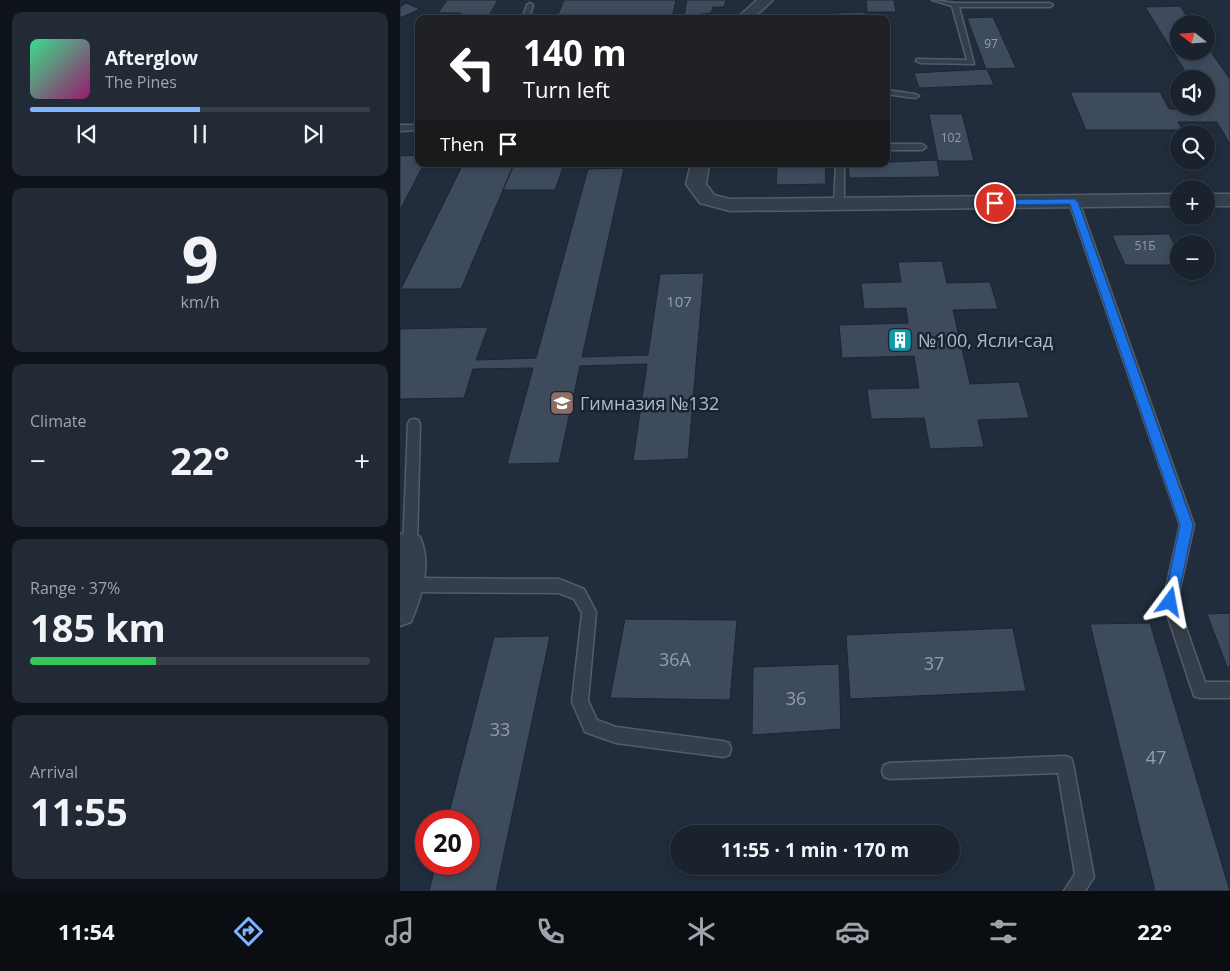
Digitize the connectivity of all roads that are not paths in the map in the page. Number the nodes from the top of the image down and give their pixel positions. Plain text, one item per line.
1 (766, 0) edge
2 (935, 0) edge
3 (530, 5) dead end
4 (955, 5) junction
5 (1050, 5) dead end
6 (526, 15) edge
7 (748, 15) edge
8 (920, 61) dead end
9 (890, 93) edge
10 (915, 96) dead end
11 (400, 128) edge
12 (415, 128) edge
13 (890, 147) edge
14 (922, 147) dead end
15 (699, 167) edge
16 (840, 167) edge
17 (1170, 200) edge
18 (1215, 200) edge
19 (1230, 200) edge
20 (1074, 202) junction
21 (838, 204) junction
22 (414, 424) dead end
23 (405, 547) edge
24 (404, 598) edge
25 (1230, 690) edge
26 (723, 749) dead end
27 (890, 771) dead end
28 (1073, 891) edge

1 - 7 street
2 - 4 lane
3 - 6 lane
4 - 5 lane
4 - 8 lane
9 - 10 lane
11 - 12 lane
13 - 14 lane
15 - 21 street
16 - 21 lane
17 - 20 street
18 - 19 street
20 - 21 street
20 - 25 lane
22 - 23 lane
23 - 24 street
24 - 26 lane
27 - 28 lane

